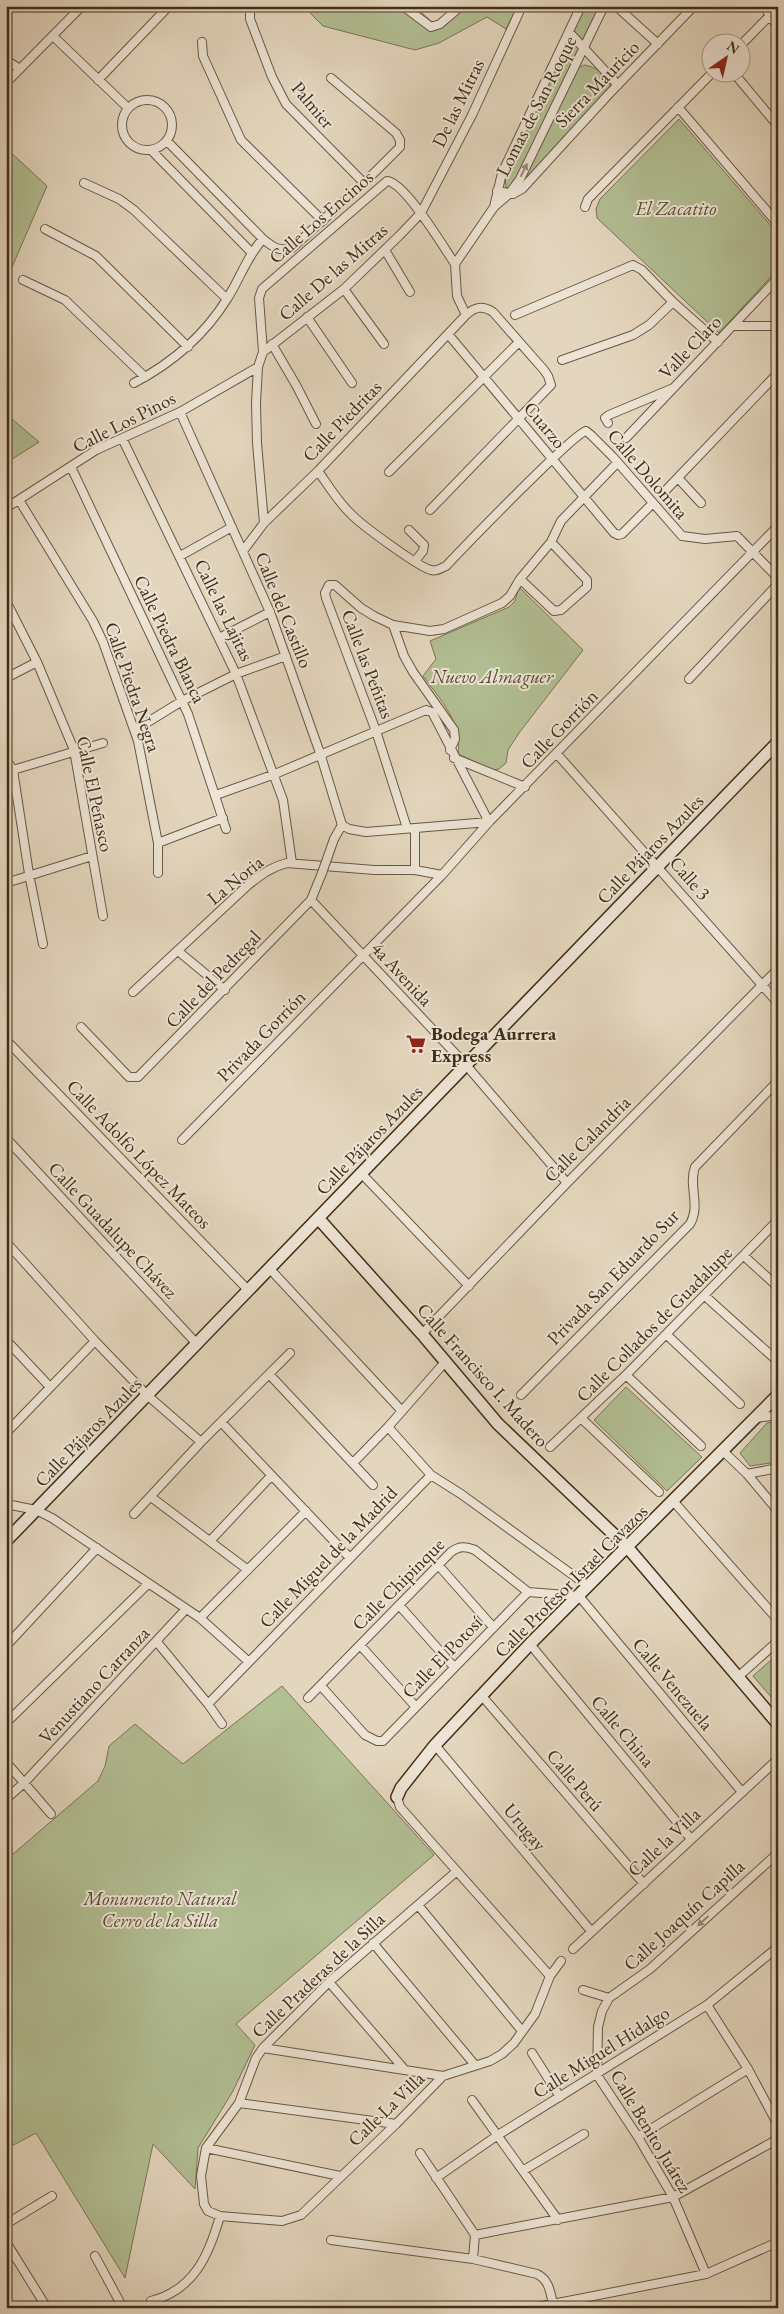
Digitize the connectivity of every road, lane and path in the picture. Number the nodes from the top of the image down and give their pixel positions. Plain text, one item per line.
1 (82, 6) edge
2 (170, 6) edge
3 (250, 6) edge
4 (403, 6) edge
5 (522, 6) edge
6 (581, 6) edge
7 (604, 6) edge
8 (616, 6) edge
9 (694, 6) edge
10 (766, 6) edge
11 (460, 7) edge
12 (778, 7) edge
13 (769, 16) junction
14 (778, 26) edge
15 (569, 32) junction
16 (752, 34) edge
17 (53, 36) junction
18 (202, 42) dead end
19 (658, 44) junction
20 (584, 50) junction
21 (6, 60) edge
22 (20, 70) junction
23 (331, 78) dead end
24 (98, 80) junction
25 (703, 82) edge
26 (741, 82) edge
27 (6, 83) edge
28 (618, 84) junction
29 (678, 107) junction
30 (128, 108) junction
31 (778, 126) edge
32 (167, 141) junction
33 (151, 150) junction
34 (84, 183) dead end
35 (364, 184) junction
36 (497, 191) junction
37 (509, 194) junction
38 (494, 207) junction
39 (585, 207) dead end
40 (421, 212) junction
41 (323, 221) junction
42 (778, 224) edge
43 (45, 229) dead end
44 (263, 239) junction
45 (385, 250) junction
46 (252, 253) junction
47 (455, 264) junction
48 (778, 278) edge
49 (23, 280) dead end
50 (344, 289) junction
51 (410, 292) dead end
52 (227, 299) junction
53 (673, 302) junction
54 (466, 315) junction
55 (515, 315) dead end
56 (307, 317) junction
57 (734, 326) junction
58 (778, 326) edge
59 (448, 334) junction
60 (518, 342) junction
61 (718, 342) junction
62 (272, 344) junction
63 (384, 344) dead end
64 (188, 347) junction
65 (263, 352) junction
66 (562, 360) dead end
67 (258, 367) junction
68 (778, 373) edge
69 (145, 377) junction
70 (484, 377) junction
71 (352, 383) dead end
72 (134, 384) dead end
73 (675, 387) junction
74 (180, 412) junction
75 (519, 419) junction
76 (606, 420) dead end
77 (316, 424) dead end
78 (122, 438) junction
79 (626, 438) dead end
80 (552, 459) junction
81 (617, 463) junction
82 (71, 467) junction
83 (318, 471) junction
84 (389, 472) dead end
85 (678, 478) junction
86 (666, 490) dead end
87 (583, 497) junction
88 (20, 500) junction
89 (262, 503) junction
90 (653, 503) junction
91 (701, 503) dead end
92 (6, 508) edge
93 (277, 510) junction
94 (430, 510) dead end
95 (264, 522) junction
96 (778, 526) edge
97 (232, 527) junction
98 (409, 530) dead end
99 (551, 542) junction
100 (243, 551) junction
101 (754, 551) junction
102 (180, 556) junction
103 (415, 561) junction
104 (778, 578) edge
105 (520, 579) junction
106 (778, 584) edge
107 (6, 601) edge
108 (270, 612) junction
109 (392, 625) junction
110 (219, 638) junction
111 (286, 656) junction
112 (37, 662) junction
113 (236, 674) junction
114 (6, 678) edge
115 (689, 679) dead end
116 (182, 701) junction
117 (135, 730) junction
118 (376, 731) junction
119 (778, 742) edge
120 (103, 743) dead end
121 (74, 750) junction
122 (320, 753) junction
123 (452, 754) junction
124 (557, 754) junction
125 (6, 759) edge
126 (13, 770) junction
127 (275, 774) junction
128 (525, 787) junction
129 (216, 795) junction
130 (223, 818) junction
131 (489, 822) junction
132 (342, 825) junction
133 (411, 828) junction
134 (226, 829) dead end
135 (158, 843) junction
136 (92, 856) junction
137 (292, 863) junction
138 (658, 866) junction
139 (414, 870) junction
140 (158, 873) dead end
141 (29, 874) junction
142 (442, 875) junction
143 (6, 882) edge
144 (311, 900) junction
145 (103, 916) dead end
146 (43, 944) dead end
147 (178, 951) junction
148 (363, 955) junction
149 (778, 969) edge
150 (762, 985) junction
151 (225, 990) junction
152 (133, 992) dead end
153 (778, 1003) edge
154 (81, 1027) dead end
155 (6, 1040) edge
156 (466, 1065) junction
157 (778, 1081) edge
158 (6, 1138) edge
159 (182, 1140) dead end
160 (361, 1173) junction
161 (567, 1183) junction
162 (318, 1218) junction
163 (778, 1220) edge
164 (6, 1242) edge
165 (744, 1256) junction
166 (270, 1270) junction
167 (469, 1286) junction
168 (778, 1287) edge
169 (249, 1291) junction
170 (705, 1296) junction
171 (422, 1334) junction
172 (667, 1335) junction
173 (6, 1340) edge
174 (95, 1341) junction
175 (197, 1344) junction
176 (290, 1353) dead end
177 (774, 1358) dead end
178 (445, 1362) junction
179 (269, 1374) junction
180 (626, 1375) junction
181 (50, 1387) junction
182 (148, 1394) junction
183 (520, 1395) dead end
184 (778, 1395) edge
185 (740, 1404) dead end
186 (401, 1410) junction
187 (778, 1415) edge
188 (756, 1418) junction
189 (582, 1419) junction
190 (222, 1423) junction
191 (388, 1427) junction
192 (6, 1433) edge
193 (201, 1442) junction
194 (702, 1446) dead end
195 (550, 1447) dead end
196 (723, 1451) junction
197 (353, 1463) junction
198 (778, 1468) edge
199 (747, 1474) junction
200 (431, 1475) junction
201 (271, 1476) junction
202 (373, 1485) dead end
203 (659, 1492) dead end
204 (151, 1497) junction
205 (674, 1502) junction
206 (6, 1504) edge
207 (36, 1510) junction
208 (306, 1511) junction
209 (778, 1511) edge
210 (134, 1514) dead end
211 (211, 1540) junction
212 (6, 1541) edge
213 (97, 1548) junction
214 (628, 1548) junction
215 (350, 1558) junction
216 (439, 1566) junction
217 (248, 1570) junction
218 (148, 1584) junction
219 (588, 1586) junction
220 (528, 1592) junction
221 (579, 1596) junction
222 (399, 1604) junction
223 (186, 1609) junction
224 (200, 1618) junction
225 (778, 1620) edge
226 (493, 1627) junction
227 (778, 1641) edge
228 (156, 1642) junction
229 (530, 1644) junction
230 (360, 1645) junction
231 (6, 1646) edge
232 (249, 1662) junction
233 (454, 1667) junction
234 (738, 1677) junction
235 (321, 1686) junction
236 (482, 1696) junction
237 (308, 1698) dead end
238 (208, 1704) junction
239 (416, 1707) junction
240 (6, 1723) edge
241 (222, 1724) dead end
242 (778, 1724) edge
243 (435, 1745) junction
244 (778, 1759) edge
245 (6, 1762) edge
246 (24, 1782) junction
247 (742, 1792) junction
248 (397, 1797) joint
249 (6, 1799) edge
250 (51, 1814) dead end
251 (691, 1839) junction
252 (778, 1852) edge
253 (457, 1871) junction
254 (644, 1884) junction
255 (418, 1905) junction
256 (591, 1931) junction
257 (373, 1943) junction
258 (778, 1947) edge
259 (573, 1949) dead end
260 (561, 1961) dead end
261 (550, 1976) junction
262 (329, 1982) junction
263 (583, 1990) dead end
264 (609, 1998) junction
265 (708, 2005) junction
266 (522, 2031) junction
267 (263, 2048) junction
268 (532, 2053) dead end
269 (475, 2065) junction
270 (748, 2069) junction
271 (405, 2070) junction
272 (443, 2076) junction
273 (596, 2076) junction
274 (560, 2097) junction
275 (472, 2100) dead end
276 (239, 2103) junction
277 (776, 2114) edge
278 (396, 2124) junction
279 (778, 2125) edge
280 (584, 2134) dead end
281 (498, 2135) junction
282 (638, 2137) junction
283 (778, 2139) edge
284 (206, 2148) junction
285 (420, 2154) dead end
286 (524, 2170) junction
287 (340, 2176) junction
288 (436, 2178) junction
289 (52, 2196) dead end
290 (673, 2197) junction
291 (220, 2216) junction
292 (558, 2220) junction
293 (6, 2224) edge
294 (475, 2235) junction
295 (331, 2240) dead end
296 (6, 2242) edge
297 (778, 2242) edge
298 (95, 2256) dead end
299 (473, 2259) junction
300 (706, 2274) junction
301 (151, 2301) dead end
302 (553, 2304) junction
303 (47, 2308) edge
304 (122, 2308) edge
305 (532, 2308) edge

1 - 17 street
2 - 24 street
3 - 35 street, Palmier
4 - 11 street
5 - 40 street, De las Mitras
6 - 15 street, Lomas de San Roque
7 - 20 street, Lomas de San Roque
8 - 19 street
9 - 19 street, Sierra Mauricio
10 - 13 street
12 - 13 street
13 - 14 street
13 - 16 street
15 - 20 street
15 - 36 street, Lomas de San Roque
17 - 22 street
17 - 24 street
18 - 41 street
19 - 28 street, Sierra Mauricio
20 - 28 street
37 -> 20 street, Lomas de San Roque
21 - 22 street
22 - 27 street
23 - 35 street
24 - 30 street
25 - 29 street
26 - 31 street
28 - 37 street, Sierra Mauricio
29 - 39 street
29 - 42 street
30 - 32 street
30 - 33 street
32 - 33 street
32 - 44 street
33 - 46 street
34 - 52 street
35 - 41 street
36 - 37 street
36 - 38 street, Lomas de San Roque
37 - 38 street, Lomas de San Roque
38 - 47 street
40 - 45 street, Calle De las Mitras
40 - 47 street
40 - 65 street, Calle Los Encinos
41 - 44 street
43 - 64 street
44 - 46 street
45 - 50 street, Calle De las Mitras
45 - 51 street
46 - 52 street
47 - 54 street
48 - 57 street, Valle Claro
49 - 69 street
50 - 56 street, Calle De las Mitras
50 - 63 street
52 - 64 street
53 - 55 street
53 - 61 street
53 - 66 street
54 - 59 street, Calle Piedritas
54 - 60 street, Calle Piedritas
56 - 62 street, Calle De las Mitras
56 - 71 street
57 - 58 street
57 - 61 street, Valle Claro
59 - 70 street, Cuarzo
59 - 83 street, Calle Piedritas
60 - 70 street
60 - 75 street
61 - 73 street, Valle Claro
62 - 65 street, Calle De las Mitras
62 - 77 street
64 - 69 street
65 - 67 street
67 - 74 street, Calle Los Pinos
67 - 89 street
68 - 85 street
69 - 72 street
70 - 75 street, Cuarzo
70 - 84 street
73 - 76 street
73 - 79 street, Valle Claro
74 - 78 street, Calle Los Pinos
74 - 97 street, Calle del Castillo
75 - 80 street, Cuarzo
75 - 94 street
78 - 82 street, Calle Los Pinos
78 - 102 street, Calle las Lajitas
80 - 81 street, Calle Dolomita
80 - 87 street, Cuarzo
80 - 103 street
81 - 87 street
81 - 90 street, Calle Dolomita
82 - 88 street, Calle Los Pinos
82 - 116 street, Calle Piedra Blanca
83 - 93 street, Calle Piedritas
83 - 103 street
85 - 86 street
85 - 91 street
87 - 90 street, Cuarzo
87 - 99 street
88 - 92 street, Calle Los Pinos
88 - 117 street, Calle Piedra Negra
89 - 93 street
89 - 95 street
90 - 101 street, Calle Dolomita
93 - 95 street, Calle Piedritas
95 - 100 street, Calle Piedritas
96 - 101 street, Calle Gorrión
97 - 100 street, Calle del Castillo
97 - 102 street
98 - 103 street
99 - 105 street
99 - 105 street
100 - 108 street, Calle del Castillo
101 - 104 street, Calle Dolomita
101 - 124 street, Calle Gorrión
102 - 110 street, Calle las Lajitas
105 - 109 street
106 - 115 street
107 - 112 street, Calle El Peñasco
108 - 110 street
108 - 111 street, Calle del Castillo
109 - 118 street, Calle las Peñitas
109 - 123 street
110 - 113 street, Calle las Lajitas
111 - 113 street
111 - 122 street, Calle del Castillo
112 - 114 street
112 - 121 street, Calle El Peñasco
113 - 116 street
113 - 127 street, Calle las Lajitas
116 - 117 street
116 - 129 street, Calle Piedra Blanca
117 - 135 street, Calle Piedra Negra
118 - 122 street
118 - 123 street
118 - 133 street, Calle las Peñitas
119 - 138 street, Calle Pájaros Azules
120 - 121 street
121 - 126 street
121 - 136 street, Calle El Peñasco
122 - 127 street
122 - 132 street, Calle del Castillo
123 - 128 street
123 - 131 street
124 - 128 street, Calle Gorrión
124 - 138 street, Calle 3
125 - 126 street
126 - 141 street
127 - 129 street
127 - 137 street, Calle las Lajitas
128 - 131 street, Calle Gorrión
129 - 130 street, Calle Piedra Blanca
130 - 134 street, Calle Piedra Blanca
130 - 135 street
131 - 133 street
131 - 142 street, Calle Gorrión
132 - 133 street
132 - 144 street, bridge
133 - 139 street, Calle las Peñitas
135 - 140 street, Calle Piedra Negra
136 - 141 street
136 - 145 street, Calle El Peñasco
137 - 139 street, La Noria
137 - 147 street, La Noria
138 - 150 street, Calle 3
138 - 156 street, Calle Pájaros Azules
139 - 142 street
141 - 143 street
141 - 146 street
142 - 148 street, Calle Gorrión
144 - 148 street, 4a Avenida
144 - 151 street, Calle del Pedregal
147 - 151 street
147 - 152 street, La Noria
148 - 156 street, 4a Avenida
148 - 159 street, Privada Gorrión
149 - 150 street, Calle Calandria
150 - 153 street, Calle 3
150 - 161 street, Calle Calandria
151 - 154 street, Calle del Pedregal
155 - 169 street, Calle Adolfo López Mateos
156 - 160 street, Calle Pájaros Azules
156 - 161 street, 4a Avenida
157 - 183 street, Privada San Eduardo Sur
158 - 175 street, Calle Guadalupe Chávez
160 - 162 street, Calle Pájaros Azules
160 - 167 street
161 - 167 street, Calle Calandria
162 - 166 street, Calle Pájaros Azules
162 - 171 street, Calle Francisco I. Madero
163 - 165 street, Calle Collados de Guadalupe
164 - 174 street
165 - 168 street
165 - 170 street, Calle Collados de Guadalupe
166 - 169 street, Calle Pájaros Azules
166 - 186 street
167 - 171 street, Calle Calandria
169 - 175 street, Calle Pájaros Azules
170 - 172 street, Calle Collados de Guadalupe
170 - 177 street
171 - 178 street, Calle Francisco I. Madero
172 - 180 street, Calle Collados de Guadalupe
172 - 185 street
173 - 181 street
174 - 181 street
174 - 182 street
175 - 182 street, Calle Pájaros Azules
176 - 179 street
178 - 186 street
178 - 214 street, Calle Francisco I. Madero
179 - 190 street
179 - 197 street
180 - 189 street, Calle Collados de Guadalupe
180 - 194 street
181 - 192 street
182 - 193 street
182 - 207 street, Calle Pájaros Azules
184 - 188 street, Calle Profesor Israel Cavazos
186 - 191 street
187 - 188 street
188 - 196 street, Calle Profesor Israel Cavazos
189 - 195 street, Calle Collados de Guadalupe
189 - 203 street
190 - 193 street
190 - 201 street
191 - 197 street
191 - 200 street
193 - 204 street
196 - 199 street
196 - 205 street, Calle Profesor Israel Cavazos
197 - 202 street
198 - 199 street
199 - 209 street
200 - 215 street, Calle Miguel de la Madrid
200 - 219 street
201 - 208 street
201 - 211 street
204 - 210 street
204 - 211 street
205 - 214 street, Calle Profesor Israel Cavazos
205 - 225 street
206 - 207 street
207 - 212 street, Calle Pájaros Azules
207 - 213 street
208 - 215 street
208 - 217 street
211 - 217 street
213 - 218 street
213 - 231 street
214 - 219 street, Calle Profesor Israel Cavazos
214 - 234 street, Calle Francisco I. Madero
215 - 232 street, Calle Miguel de la Madrid
216 - 220 street, Calle Chipinque
216 - 222 street, Calle Chipinque
216 - 226 street
217 - 224 street
218 - 223 street
218 - 240 street
219 - 221 street, Calle Profesor Israel Cavazos
220 - 221 street
220 - 226 street, Calle El Potosí
221 - 229 street, Calle Profesor Israel Cavazos
221 - 247 street, Calle Venezuela
222 - 230 street, Calle Chipinque
222 - 233 street
223 - 224 street
223 - 228 street, Venustiano Carranza
224 - 232 street
226 - 233 street, Calle El Potosí
227 - 234 street
228 - 238 street
228 - 246 street, Venustiano Carranza
229 - 236 street, Calle Profesor Israel Cavazos
229 - 251 street, Calle China
230 - 235 street, Calle Chipinque
230 - 239 street
232 - 238 street, Calle Miguel de la Madrid
233 - 239 street, Calle El Potosí
234 - 242 street, Calle Francisco I. Madero
235 - 237 street, Calle Chipinque
235 - 239 street, Calle El Potosí
236 - 243 street, Calle Profesor Israel Cavazos
236 - 254 street, Calle Perú
238 - 241 street
243 - 248 street, Calle Profesor Israel Cavazos
243 - 256 street, Urugay
244 - 247 street, Calle la Villa
245 - 246 street
246 - 249 street, Venustiano Carranza
246 - 250 street
247 - 251 street, Calle la Villa
248 - 253 street
251 - 254 street, Calle la Villa
252 -> 264 street, Calle Joaquín Capilla
253 - 255 street, Calle Praderas de la Silla
253 - 261 street
254 - 256 street, Calle la Villa
255 - 257 street, Calle Praderas de la Silla
255 - 266 street
256 - 259 street, Calle la Villa
257 - 262 street, Calle Praderas de la Silla
257 - 269 street
258 - 265 street, Calle Miguel Hidalgo
260 - 261 street, Calle La Villa
261 - 266 street, Calle La Villa
262 - 267 street, Calle Praderas de la Silla
262 - 271 street
263 - 264 street
264 - 273 street, Calle Benito Juárez
265 - 270 street
265 - 273 street, Calle Miguel Hidalgo
266 - 269 street, Calle La Villa
267 - 271 street
267 - 276 street, Calle Praderas de la Silla
268 - 274 street
269 - 272 street, Calle La Villa
270 - 277 street
270 - 282 street
271 - 272 street
272 - 278 street, Calle La Villa
273 - 274 street, Calle Miguel Hidalgo
273 - 282 street, Calle Benito Juárez
274 - 281 street, Calle Miguel Hidalgo
275 - 281 street
276 - 278 street
276 - 284 street, Calle Praderas de la Silla
277 - 279 street
278 - 287 street, Calle La Villa
280 - 286 street
281 - 286 street
281 - 288 street, Calle Miguel Hidalgo
282 - 290 street, Calle Benito Juárez
283 - 290 street
284 - 287 street
284 - 291 street, Calle Praderas de la Silla
285 - 288 street
286 - 292 street
287 - 291 street, Calle La Villa
288 - 294 street
289 - 293 street
290 - 292 street
290 - 300 street, Calle Benito Juárez
291 - 301 street
292 - 294 street
294 - 299 street
295 - 299 street
296 - 303 street
297 - 300 street
298 - 304 street
299 - 302 street
300 - 302 street
302 - 305 street

